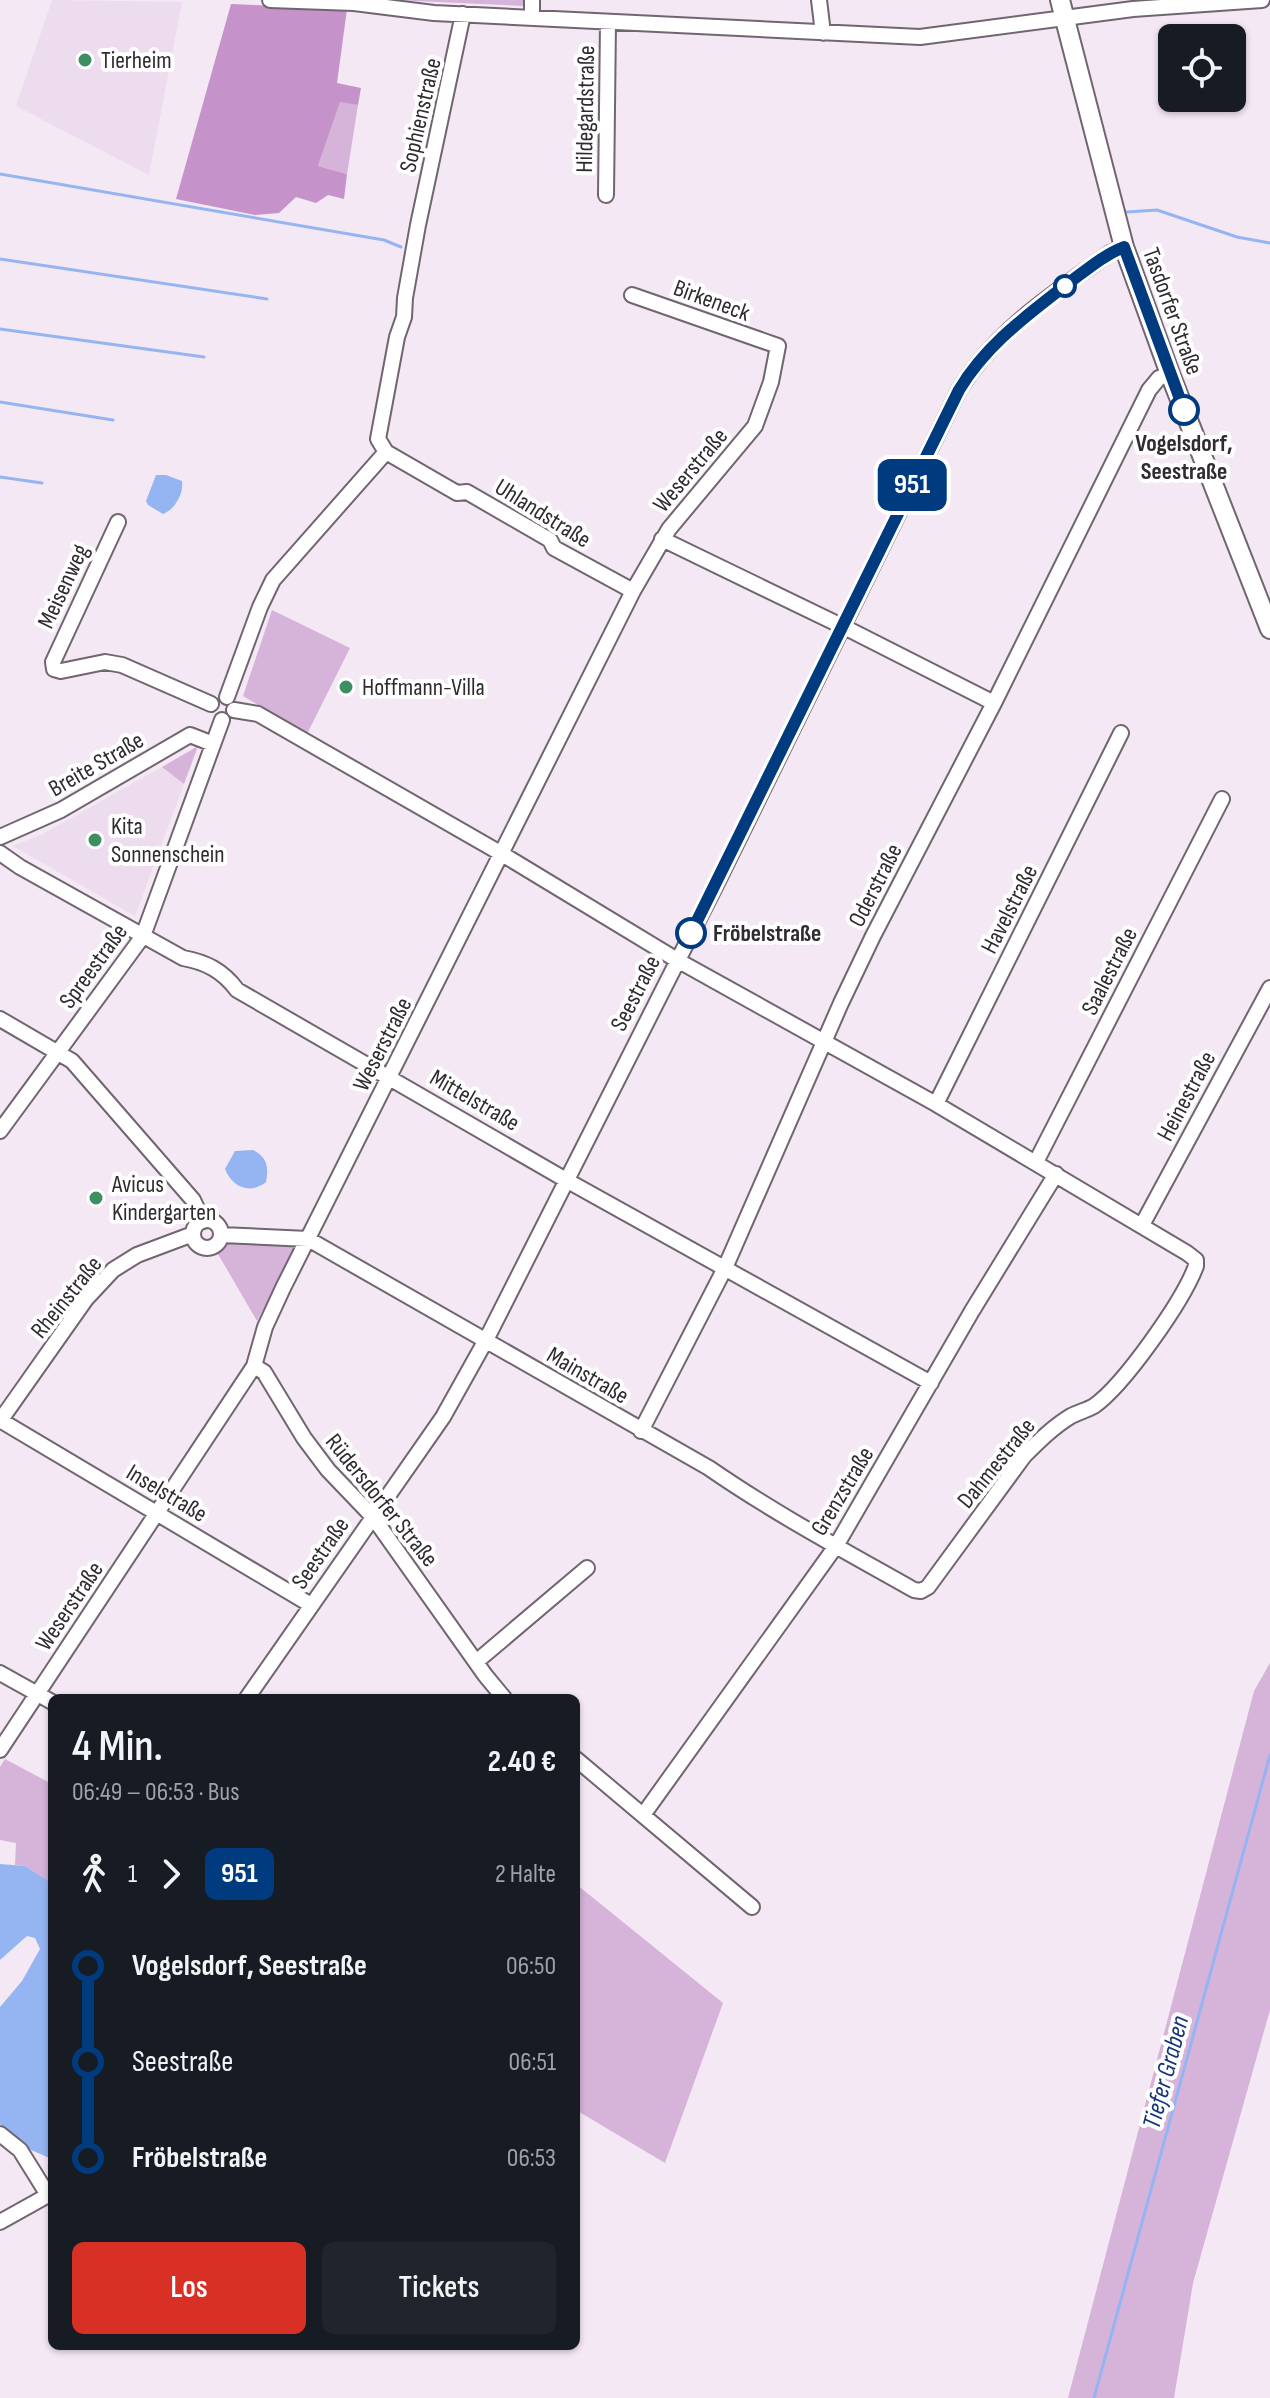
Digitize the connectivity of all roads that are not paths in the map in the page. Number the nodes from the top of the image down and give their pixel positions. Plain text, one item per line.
1 (270, 0) edge
2 (532, 0) edge
3 (819, 0) edge
4 (1262, 0) edge
5 (1062, 9) edge
6 (463, 14) junction
7 (532, 18) junction
8 (608, 22) junction
9 (823, 33) junction
10 (606, 195) dead end
11 (1124, 247) junction
12 (632, 295) dead end
13 (778, 346) joint
14 (1170, 374) junction
15 (386, 452) junction
16 (118, 522) dead end
17 (662, 539) junction
18 (633, 591) junction
19 (842, 627) junction
20 (1270, 629) edge
21 (231, 703) junction
22 (994, 703) junction
23 (211, 704) junction
24 (222, 720) junction
25 (1121, 733) dead end
26 (213, 744) junction
27 (1222, 799) dead end
28 (0, 837) edge
29 (0, 853) edge
30 (502, 854) junction
31 (143, 936) junction
32 (677, 960) junction
33 (1270, 988) edge
34 (0, 1019) edge
35 (825, 1042) junction
36 (58, 1052) junction
37 (390, 1076) junction
38 (936, 1104) junction
39 (0, 1131) edge
40 (1036, 1162) junction
41 (1056, 1174) junction
42 (566, 1180) junction
43 (203, 1221) junction
44 (1142, 1225) junction
45 (193, 1234) junction
46 (221, 1235) junction
47 (308, 1239) junction
48 (725, 1268) junction
49 (486, 1340) junction
50 (254, 1366) junction
51 (931, 1383) junction
52 (0, 1421) edge
53 (641, 1431) junction
54 (158, 1513) junction
55 (373, 1517) junction
56 (836, 1546) junction
57 (587, 1568) dead end
58 (921, 1591) joint
59 (311, 1605) junction
60 (476, 1662) junction
61 (0, 1673) edge
62 (36, 1692) junction
63 (250, 1694) edge
64 (501, 1694) edge
65 (48, 1700) edge
66 (0, 1750) edge
67 (580, 1762) edge
68 (643, 1815) junction
69 (752, 1907) dead end
70 (0, 2134) edge
71 (48, 2191) edge
72 (48, 2195) edge
73 (0, 2222) edge

1 - 6 street
2 - 7 street
3 - 9 street
4 - 5 street
5 - 9 street
5 - 11 main road, Tasdorfer Straße
6 - 7 street
6 - 15 street, Sophienstraße
7 - 8 street
8 - 9 street
8 - 10 street, Hildegardstraße
11 - 14 main road, Tasdorfer Straße
11 - 19 street, Seestraße
12 - 13 street, Birkeneck
13 - 17 street, Weserstraße
14 - 20 main road, Tasdorfer Straße
14 - 22 street, Oderstraße
15 - 18 street, Uhlandstraße
15 - 21 street
16 - 23 street, Meisenweg
17 - 18 street, Weserstraße
17 - 19 street
18 - 30 street, Weserstraße
19 - 22 street
19 - 32 street, Seestraße
21 - 23 street
21 - 24 street, Spreestraße
21 - 30 street
22 - 35 street, Oderstraße
23 - 24 street
24 - 26 street, Spreestraße
25 - 38 street, Havelstraße
26 - 28 street, Breite Straße
26 - 31 street, Spreestraße
27 - 40 street, Saalestraße
29 - 31 street, Mittelstraße
30 - 32 street
30 - 37 street, Weserstraße
31 - 36 street, Spreestraße
31 - 37 street, Mittelstraße
32 - 35 street
32 - 42 street, Seestraße
33 - 44 street, Heinestraße
34 - 36 street
35 - 38 street
35 - 48 street, Oderstraße
36 - 39 street, Spreestraße
36 - 43 street
37 - 42 street, Mittelstraße
37 - 47 street, Weserstraße
38 - 40 street
40 - 41 street
41 - 44 street
41 - 51 street, Grenzstraße
42 - 48 street, Mittelstraße
42 - 49 street, Seestraße
43 - 45 street
43 - 46 street
44 - 58 street, Dahmestraße
45 - 46 street
45 - 52 street, Rheinstraße
46 - 47 street, Mainstraße
47 - 49 street, Mainstraße
47 - 50 street, Weserstraße
48 - 51 street, Mittelstraße
48 - 53 street, Oderstraße
49 - 53 street, Mainstraße
49 - 55 street, Seestraße
50 - 54 street, Weserstraße
50 - 55 street, Rüdersdorfer Straße
51 - 56 street, Grenzstraße
52 - 54 street, Inselstraße
53 - 56 street, Mainstraße
54 - 59 street, Inselstraße
54 - 62 street, Weserstraße
55 - 59 street, Seestraße
55 - 60 street, Rüdersdorfer Straße
56 - 58 street, Mainstraße
56 - 68 street, Grenzstraße
57 - 60 street
59 - 63 street, Seestraße
60 - 64 street, Rüdersdorfer Straße
61 - 62 street
62 - 65 street
62 - 66 street, Weserstraße
67 - 68 street
68 - 69 street
70 - 71 street
72 - 73 street

